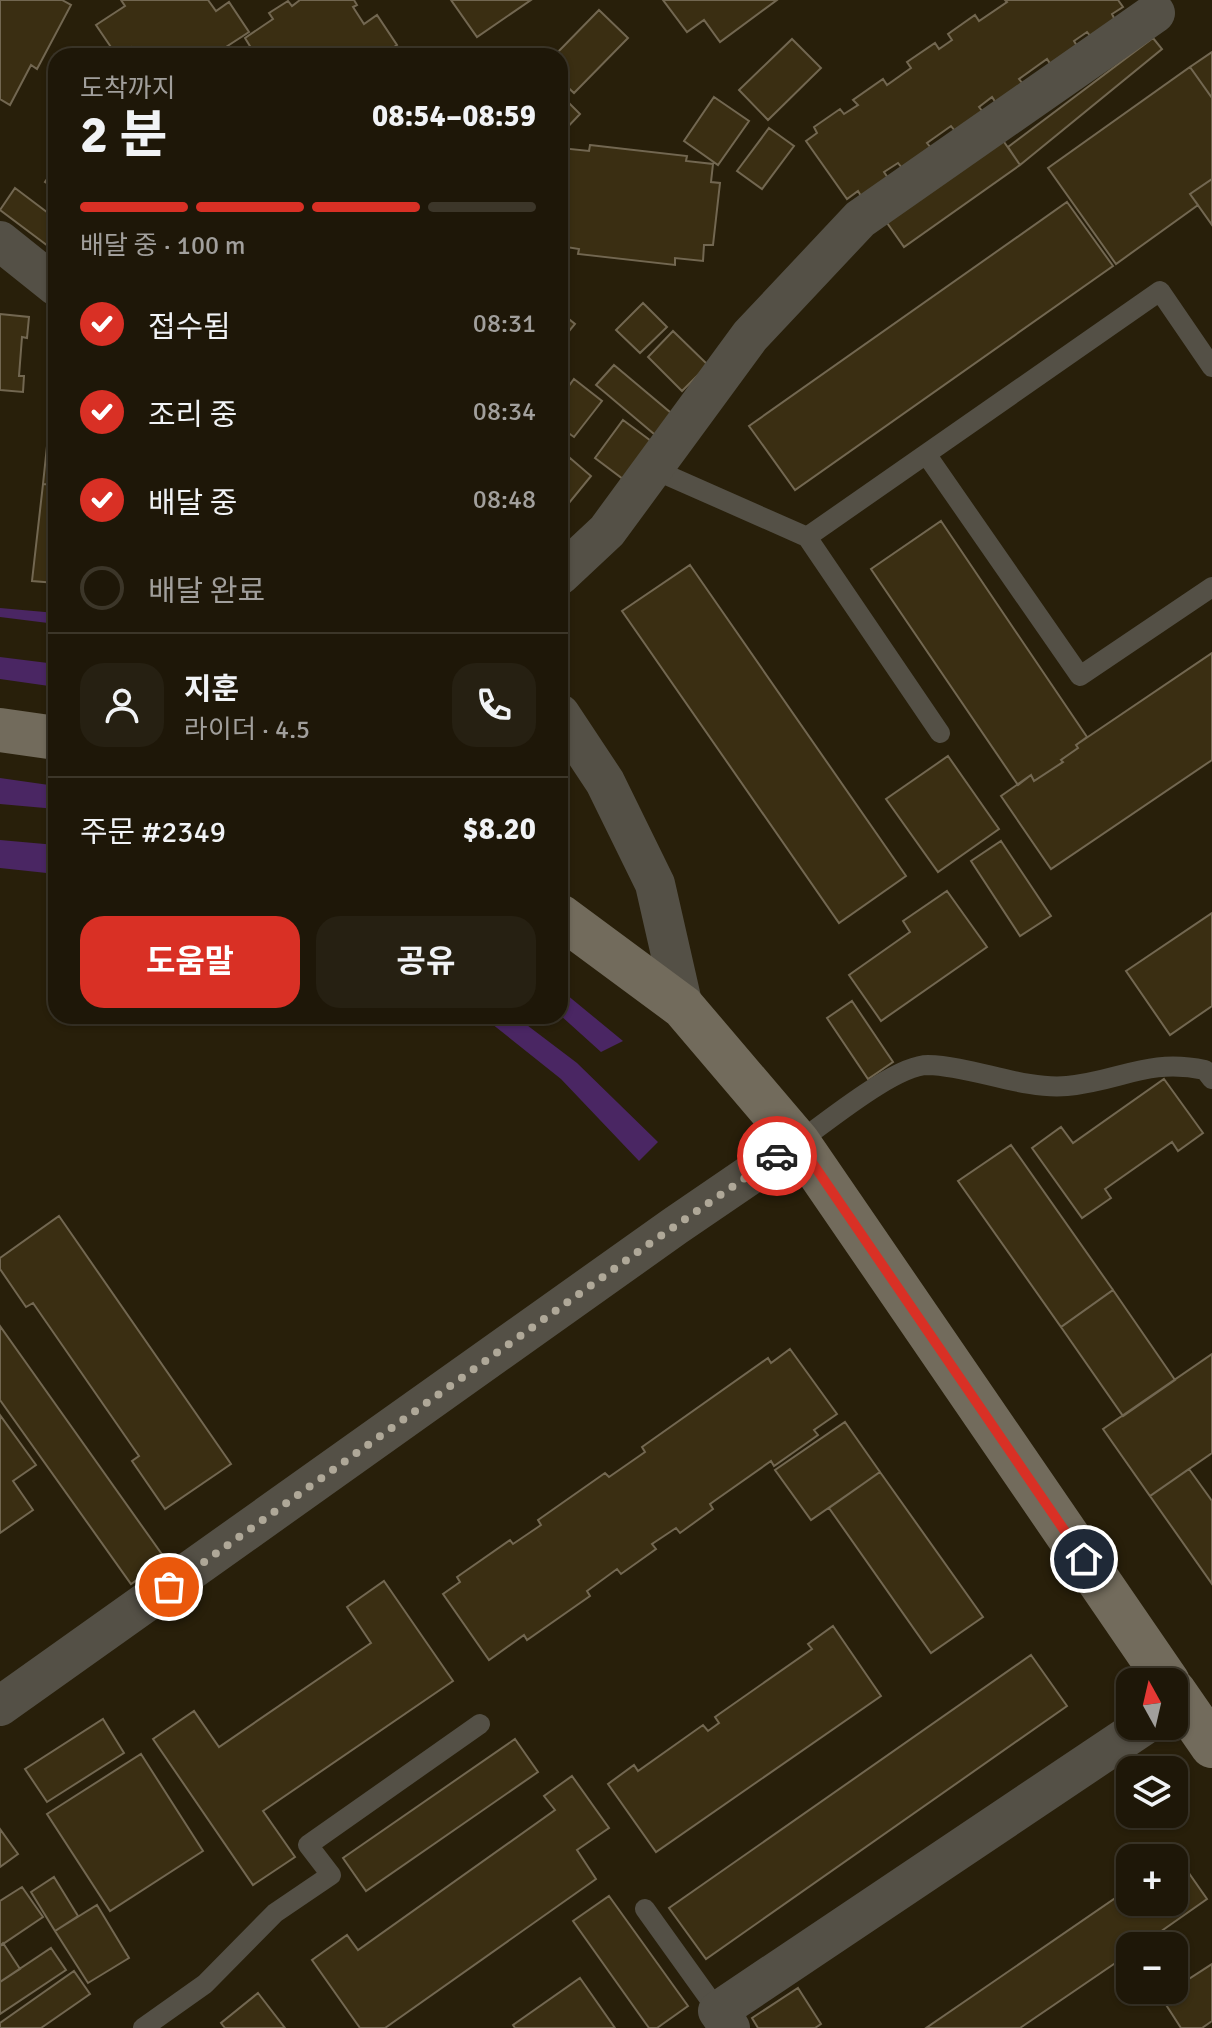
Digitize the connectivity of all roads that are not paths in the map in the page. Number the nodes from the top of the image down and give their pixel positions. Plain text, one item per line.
1 (1155, 13) dead end
2 (0, 241) edge
3 (48, 280) edge
4 (1212, 367) edge
5 (926, 454) junction
6 (653, 469) junction
7 (807, 537) junction
8 (568, 568) edge
9 (1212, 587) edge
10 (568, 726) edge
11 (0, 730) edge
12 (940, 733) dead end
13 (48, 737) edge
14 (568, 922) edge
15 (683, 1007) junction
16 (1212, 1079) edge
17 (798, 1142) junction
18 (1156, 1668) edge
19 (0, 1706) edge
20 (1188, 1714) edge
21 (480, 1724) dead end
22 (1123, 1740) edge
23 (1212, 1746) edge
24 (645, 1909) dead end
25 (724, 2019) edge
26 (143, 2028) edge

1 - 6 street
2 - 3 street
4 - 5 lane
5 - 7 lane
5 - 9 lane
6 - 7 lane
6 - 8 street
7 - 12 lane
10 - 15 street
11 - 13 main road
14 - 15 main road
15 - 17 main road
16 - 17 lane
17 - 18 main road
17 - 19 street
20 - 23 main road
21 - 26 lane
22 - 25 street
24 - 25 lane

